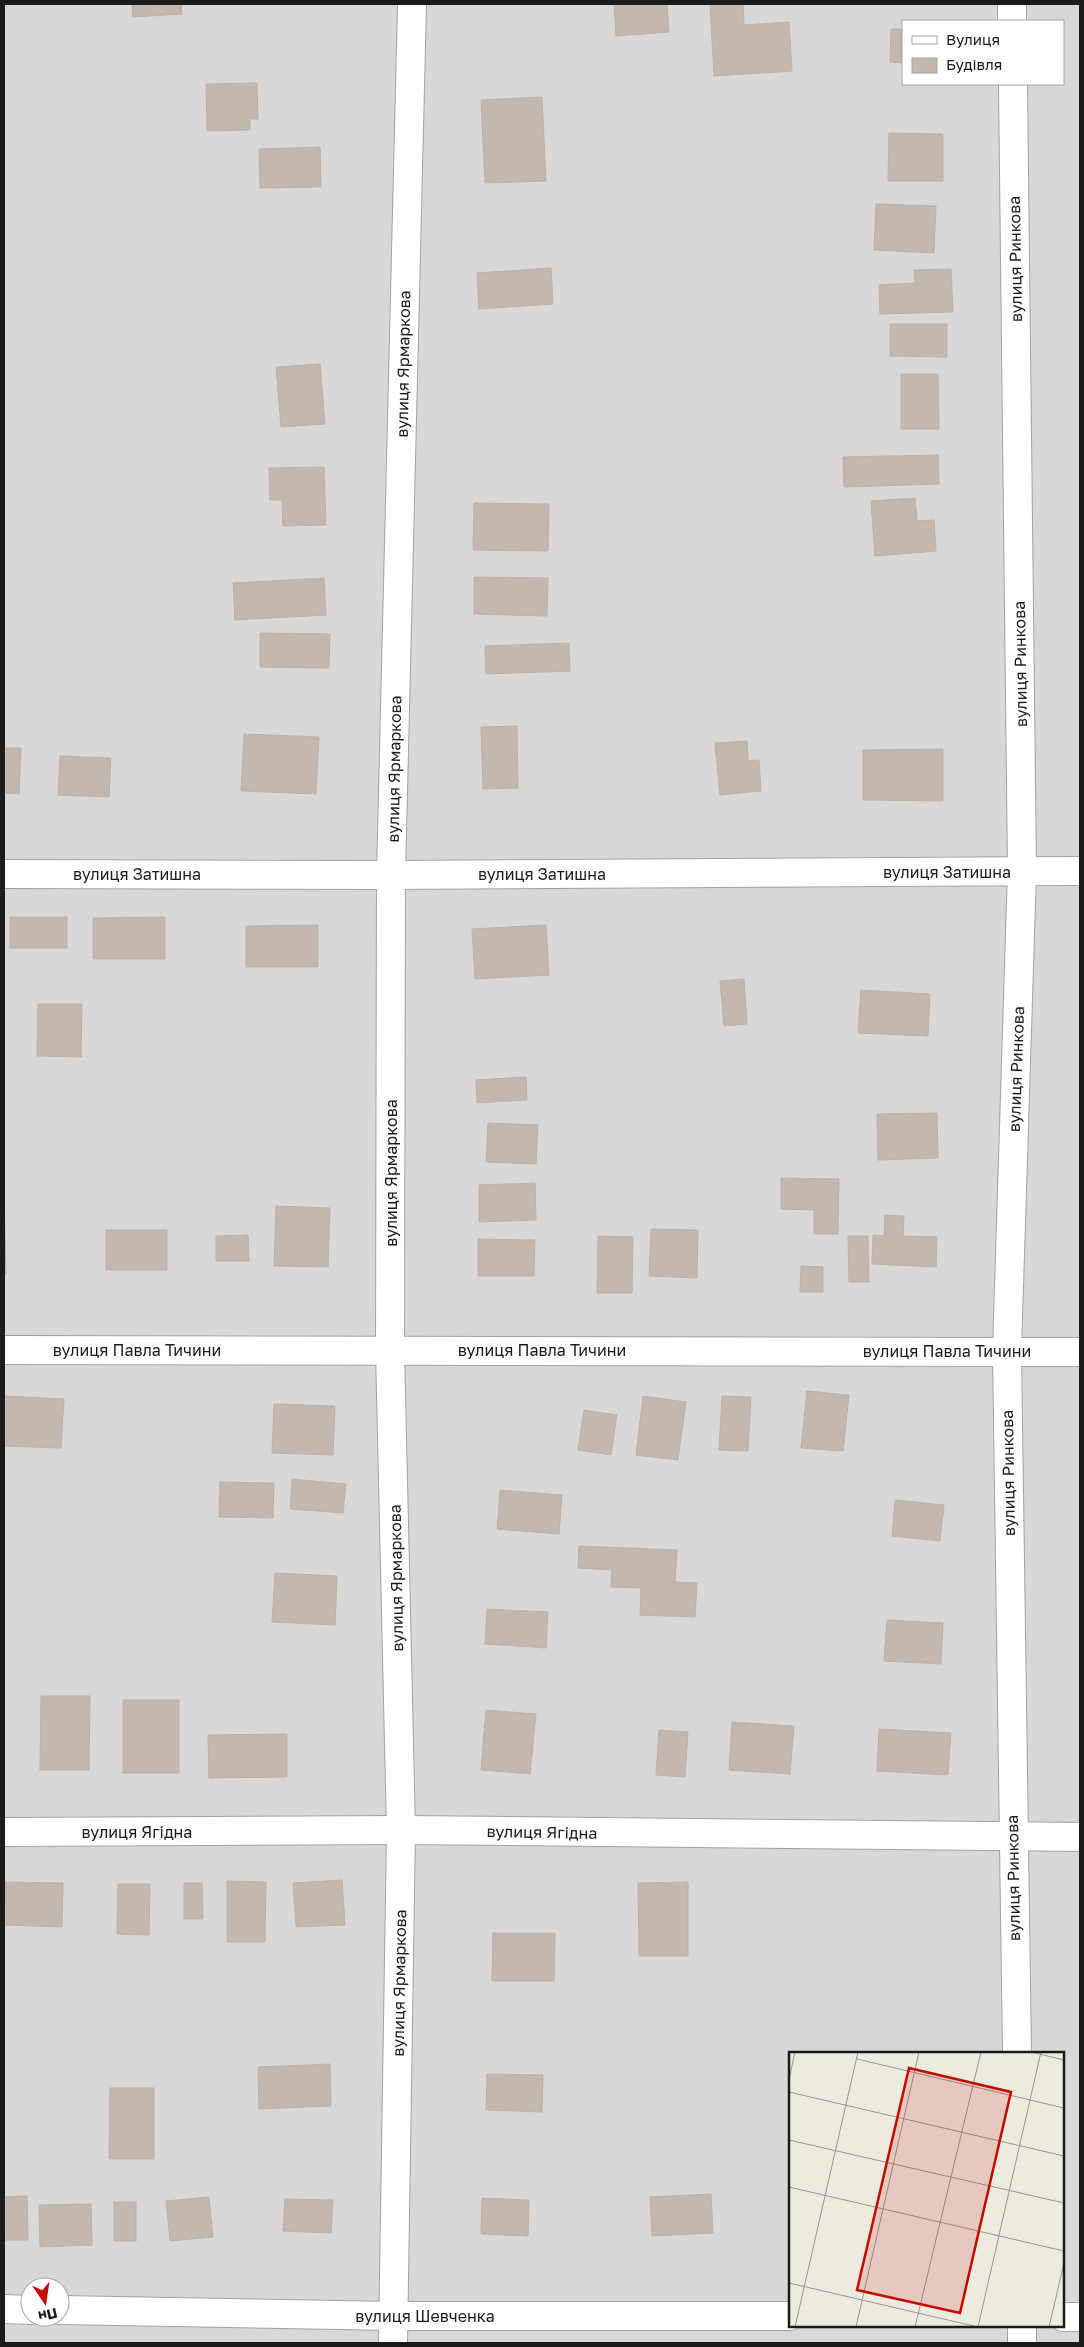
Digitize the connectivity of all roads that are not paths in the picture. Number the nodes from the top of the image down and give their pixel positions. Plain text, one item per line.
1 (412, 4) edge
2 (1012, 4) edge
3 (1012, 20) edge
4 (1013, 85) edge
5 (1022, 871) junction
6 (1080, 871) edge
7 (4, 874) edge
8 (391, 875) junction
9 (4, 1350) edge
10 (390, 1350) junction
11 (1007, 1351) junction
12 (1080, 1352) edge
13 (401, 1830) junction
14 (4, 1832) edge
15 (1080, 1837) edge
16 (1012, 1838) junction
17 (1017, 2052) edge
18 (4, 2309) edge
19 (20, 2310) edge
20 (70, 2310) edge
21 (393, 2316) junction
22 (789, 2316) edge
23 (1064, 2317) edge
24 (1080, 2317) edge
25 (1022, 2327) edge
26 (393, 2343) edge
27 (1022, 2343) edge

1 - 8 street, вулиця Ярмаркова
2 - 3 street
4 - 5 street, вулиця Ринкова
5 - 6 street, вулиця Затишна
5 - 8 street, вулиця Затишна
5 - 11 street, вулиця Ринкова
7 - 8 street, вулиця Затишна
8 - 10 street, вулиця Ярмаркова
9 - 10 street, вулиця Павла Тичини
10 - 11 street, вулиця Павла Тичини
10 - 13 street, вулиця Ярмаркова
11 - 12 street, вулиця Павла Тичини
11 - 16 street, вулиця Ринкова
13 - 14 street, вулиця Ягідна
13 - 16 street, вулиця Ягідна
13 - 21 street, вулиця Ярмаркова
15 - 16 street, вулиця Ягідна
16 - 17 street, вулиця Ринкова
18 - 19 street
20 - 21 street, вулиця Шевченка
21 - 22 street, вулиця Шевченка
21 - 26 street, вулиця Ярмаркова
23 - 24 street
25 - 27 street

